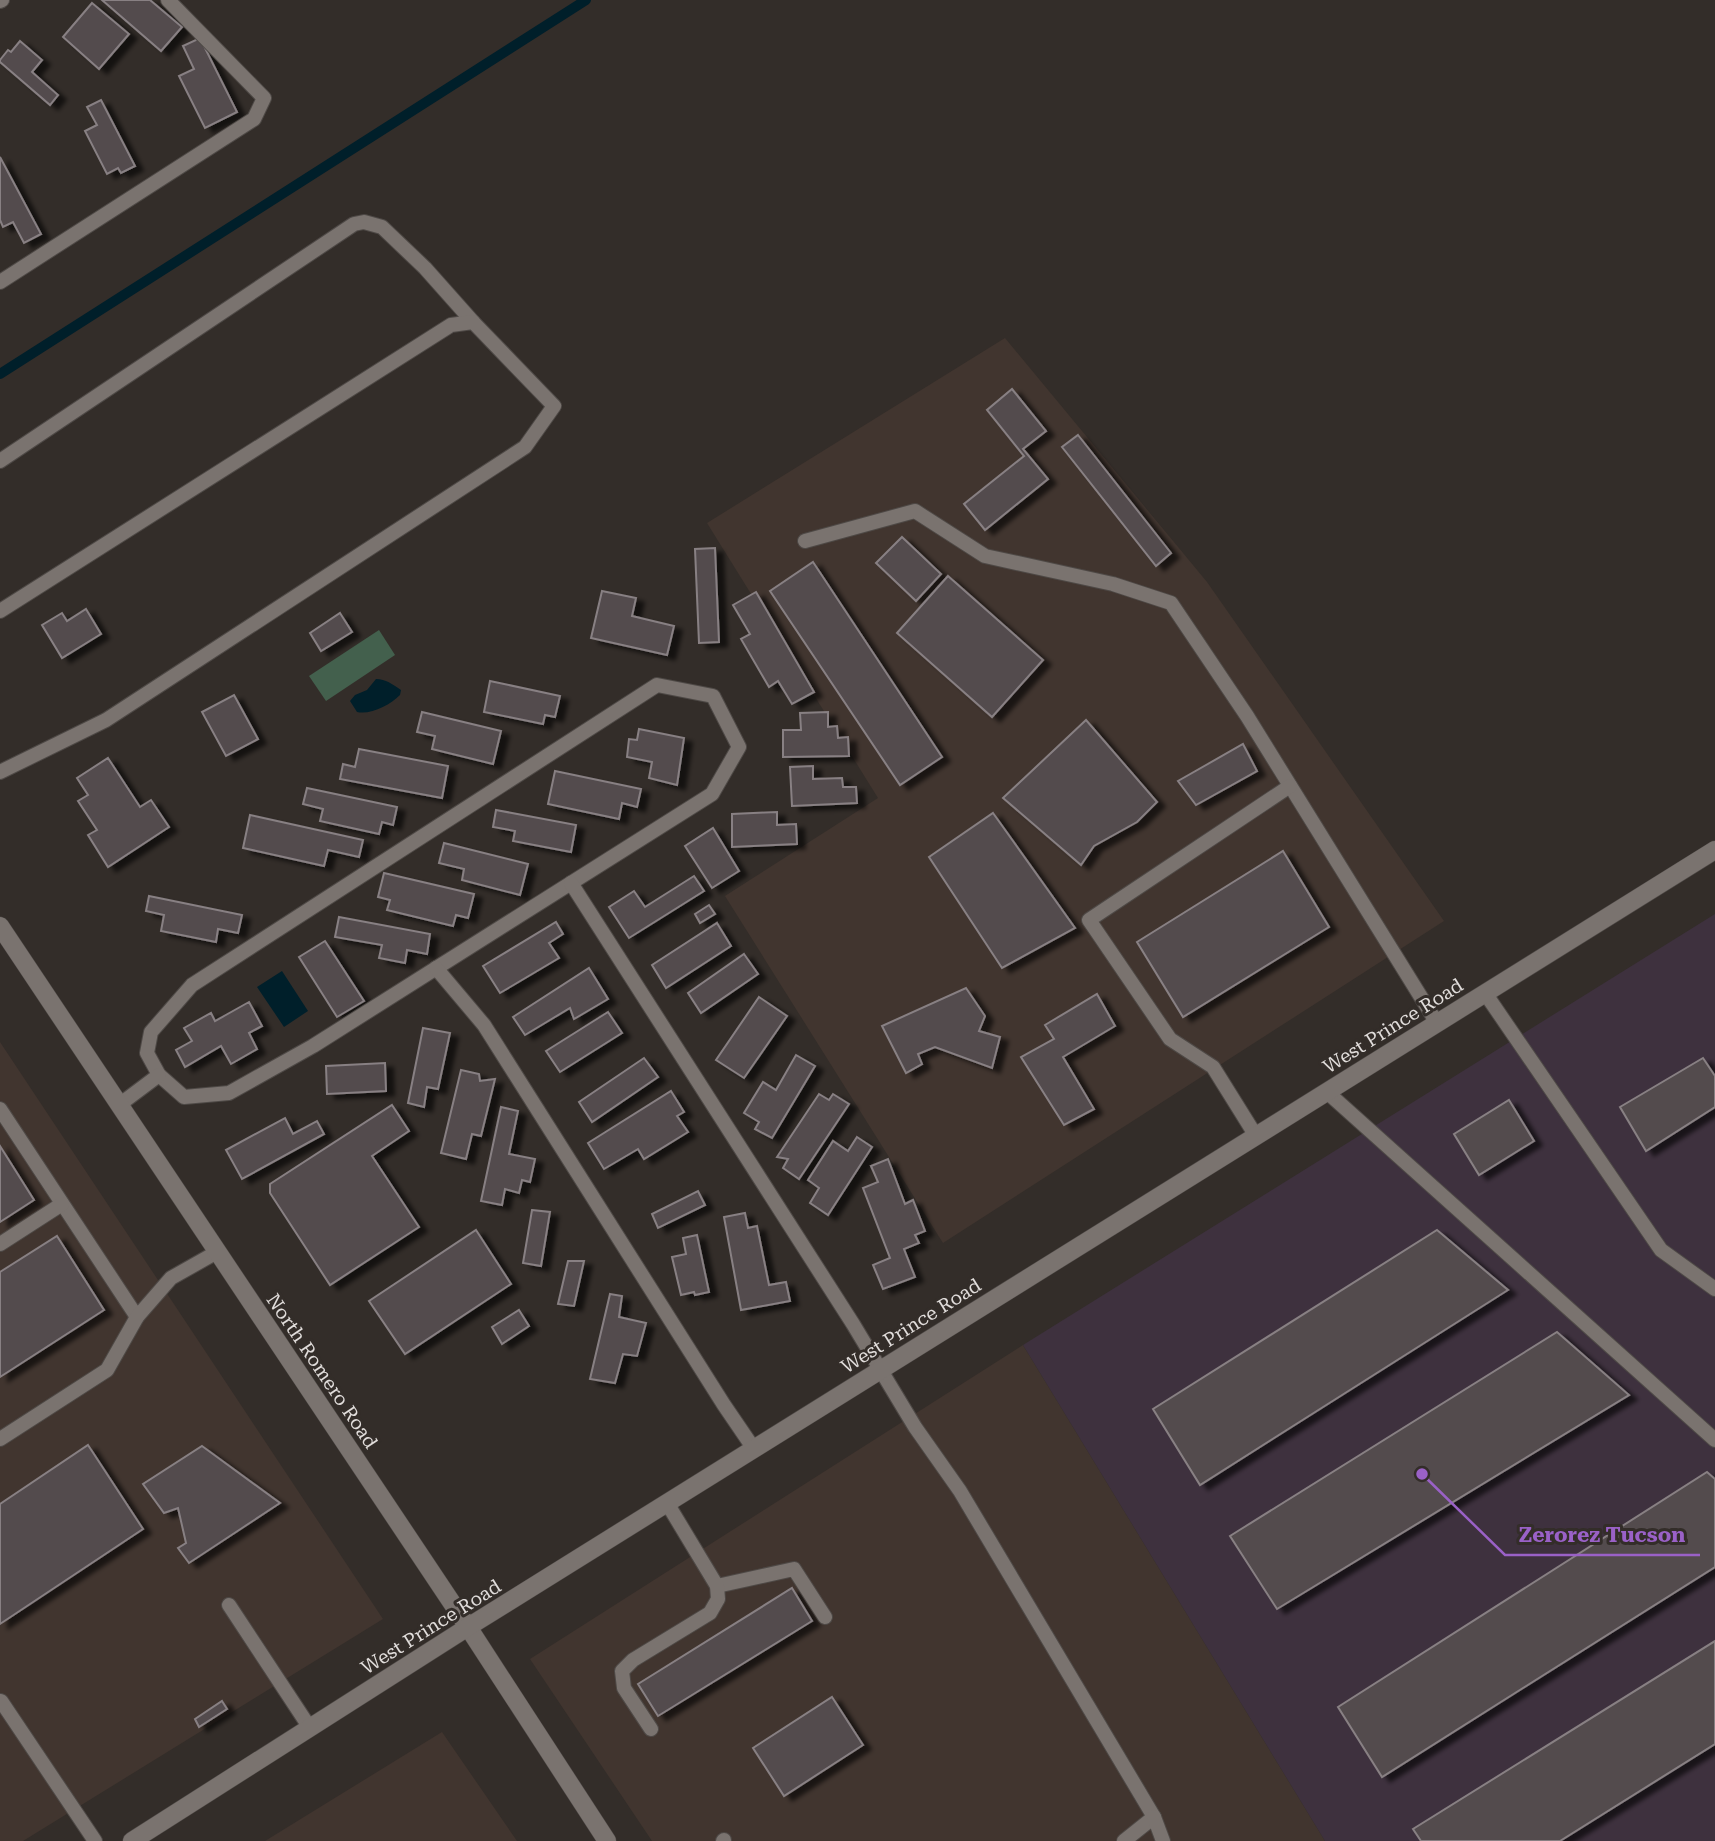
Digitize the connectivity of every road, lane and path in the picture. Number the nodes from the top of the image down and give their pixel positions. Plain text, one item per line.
1 (167, 0) edge
2 (0, 282) edge
3 (473, 322) junction
4 (0, 461) edge
5 (805, 541) dead end
6 (0, 611) edge
7 (0, 772) edge
8 (1290, 786) junction
9 (1715, 850) edge
10 (571, 883) junction
11 (0, 926) edge
12 (436, 968) junction
13 (1485, 993) junction
14 (1437, 1023) junction
15 (159, 1075) junction
16 (1327, 1092) junction
17 (119, 1105) junction
18 (0, 1109) edge
19 (1256, 1136) junction
20 (62, 1205) junction
21 (0, 1244) edge
22 (217, 1252) junction
23 (1715, 1289) edge
24 (137, 1317) junction
25 (881, 1370) junction
26 (0, 1439) edge
27 (1715, 1440) edge
28 (754, 1449) junction
29 (667, 1503) junction
30 (718, 1586) junction
31 (229, 1605) dead end
32 (825, 1617) dead end
33 (468, 1627) junction
34 (1, 1701) edge
35 (310, 1728) junction
36 (651, 1730) dead end
37 (1154, 1817) junction
38 (137, 1840) edge
39 (95, 1841) edge
40 (607, 1841) edge
41 (1124, 1841) edge
42 (1163, 1841) edge

1 - 2 lane
3 - 4 lane
3 - 6 lane
3 - 7 lane
5 - 8 lane
8 - 14 lane
8 - 19 lane
9 - 13 main road, West Prince Road
10 - 12 lane
10 - 15 lane
10 - 25 lane
11 - 17 main road, North Romero Road
12 - 15 lane
12 - 28 lane
13 - 14 main road, West Prince Road
13 - 23 lane
14 - 16 main road, West Prince Road
15 - 17 lane
16 - 19 main road, West Prince Road
16 - 27 lane
17 - 22 main road, North Romero Road
18 - 20 lane
19 - 25 main road, West Prince Road
20 - 21 lane
20 - 24 lane
22 - 24 lane
22 - 33 main road, North Romero Road
24 - 26 lane
25 - 28 main road, West Prince Road
25 - 37 lane
28 - 29 main road, West Prince Road
29 - 30 lane
29 - 33 main road, West Prince Road
30 - 32 lane
30 - 36 lane
31 - 35 lane
33 - 35 main road, West Prince Road
33 - 40 main road, North Romero Road
34 - 39 lane
35 - 38 main road, West Prince Road
37 - 41 lane
37 - 42 lane

